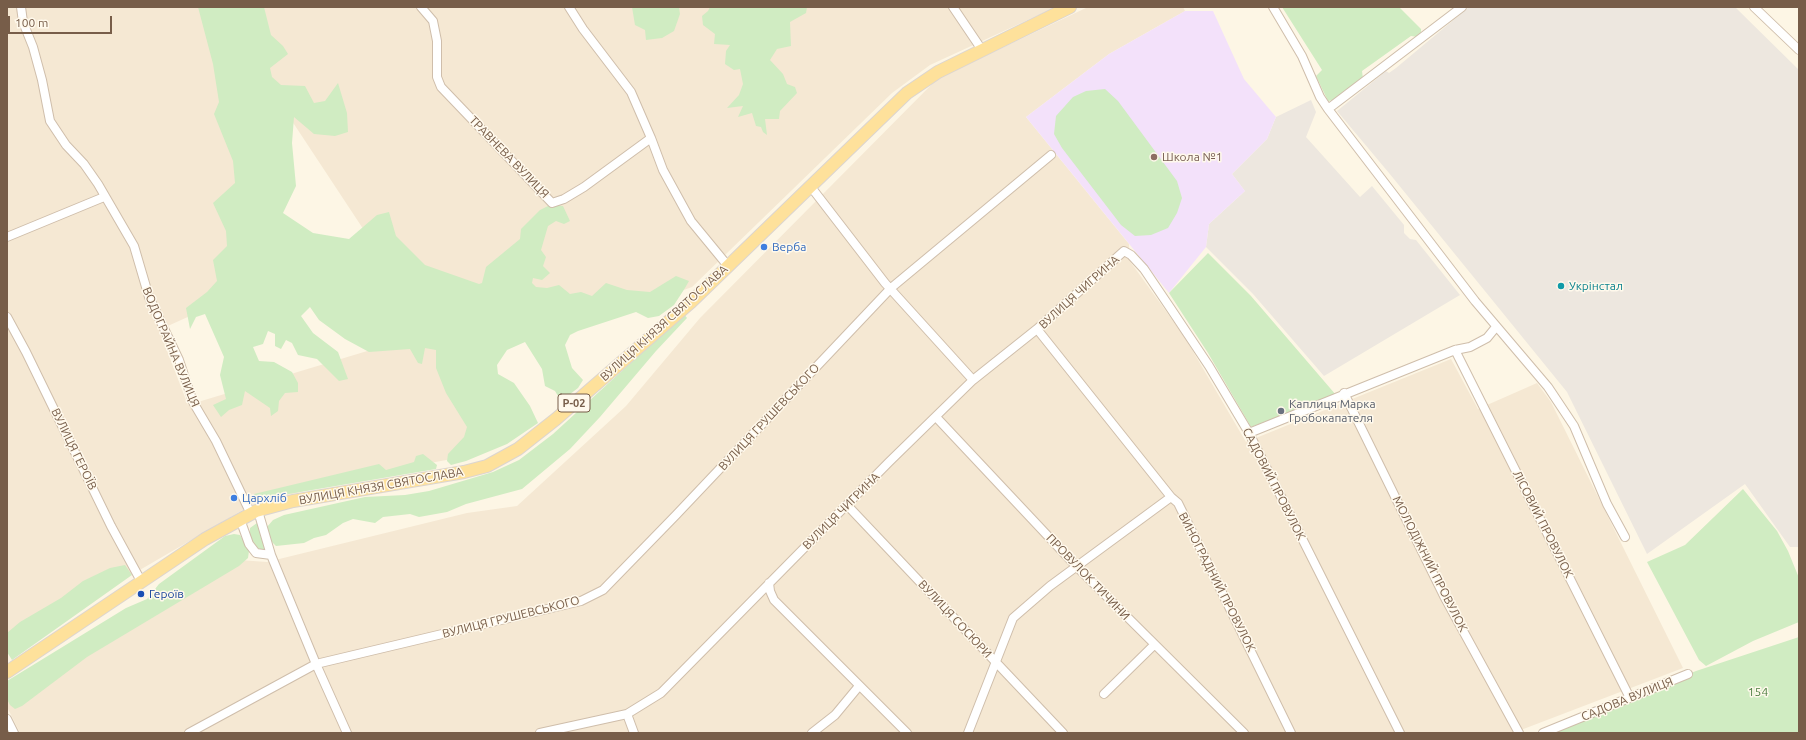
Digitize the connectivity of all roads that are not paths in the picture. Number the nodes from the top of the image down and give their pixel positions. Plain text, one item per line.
1 (21, 7) edge
2 (421, 7) edge
3 (569, 7) edge
4 (953, 7) edge
5 (1070, 7) edge
6 (1273, 7) edge
7 (1462, 7) edge
8 (1754, 7) edge
9 (982, 50) junction
10 (1799, 50) edge
11 (1328, 109) junction
12 (652, 138) junction
13 (1051, 155) dead end
14 (811, 187) junction
15 (104, 197) junction
16 (7, 237) edge
17 (1124, 251) joint
18 (728, 266) junction
19 (891, 288) junction
20 (7, 317) edge
21 (1496, 327) junction
22 (1037, 329) junction
23 (1455, 350) junction
24 (974, 380) junction
25 (1344, 393) junction
26 (936, 417) junction
27 (1249, 433) junction
28 (1171, 497) junction
29 (847, 506) junction
30 (254, 512) junction
31 (240, 520) junction
32 (1625, 537) dead end
33 (271, 555) junction
34 (1077, 567) junction
35 (142, 582) junction
36 (769, 583) junction
37 (1154, 645) junction
38 (996, 663) junction
39 (316, 664) junction
40 (7, 671) edge
41 (1688, 674) dead end
42 (859, 686) junction
43 (1104, 694) dead end
44 (1630, 698) junction
45 (627, 714) junction
46 (7, 719) edge
47 (14, 733) edge
48 (189, 733) edge
49 (347, 733) edge
50 (540, 733) edge
51 (634, 733) edge
52 (812, 733) edge
53 (907, 733) edge
54 (968, 733) edge
55 (1063, 733) edge
56 (1244, 733) edge
57 (1291, 733) edge
58 (1400, 733) edge
59 (1519, 733) edge
60 (1543, 733) edge

1 - 15 street, ВОДОГРАЙНА ВУЛИЦЯ
2 - 12 street, ТРАВНЕВА ВУЛИЦЯ
3 - 12 street
4 - 9 street
5 - 9 main road, ВУЛИЦЯ КНЯЗЯ СВЯТОСЛАВА / Р-02
6 - 11 street
7 - 11 street
8 - 10 street
9 - 14 main road, ВУЛИЦЯ КНЯЗЯ СВЯТОСЛАВА / Р-02
11 - 21 street
12 - 18 street
13 - 19 street, ВУЛИЦЯ ГРУШЕВСЬКОГО
14 - 18 main road, ВУЛИЦЯ КНЯЗЯ СВЯТОСЛАВА / Р-02
14 - 19 street
15 - 16 street
15 - 30 street, ВОДОГРАЙНА ВУЛИЦЯ
17 - 22 street, ВУЛИЦЯ ЧИГРИНА
17 - 27 street, САДОВИЙ ПРОВУЛОК
18 - 30 main road, ВУЛИЦЯ КНЯЗЯ СВЯТОСЛАВА / Р-02
19 - 24 street
19 - 39 street, ВУЛИЦЯ ГРУШЕВСЬКОГО
20 - 35 street, ВУЛИЦЯ ГЕРОЇВ
21 - 23 street
21 - 32 street
22 - 24 street, ВУЛИЦЯ ЧИГРИНА
22 - 28 street, ВИНОГРАДНИЙ ПРОВУЛОК
23 - 25 street
23 - 44 street, ЛІСОВИЙ ПРОВУЛОК
24 - 26 street, ВУЛИЦЯ ЧИГРИНА
25 - 27 street
25 - 59 street, МОЛОДІЖНИЙ ПРОВУЛОК
26 - 29 street, ВУЛИЦЯ ЧИГРИНА
26 - 34 street, ПРОВУЛОК ТИЧИНИ
27 - 58 street, САДОВИЙ ПРОВУЛОК
28 - 34 street
28 - 57 street, ВИНОГРАДНИЙ ПРОВУЛОК
29 - 36 street, ВУЛИЦЯ ЧИГРИНА
29 - 38 street, ВУЛИЦЯ СОСЮРИ
30 - 31 main road, ВУЛИЦЯ КНЯЗЯ СВЯТОСЛАВА / Р-02
30 - 33 street, ВОДОГРАЙНА ВУЛИЦЯ
31 - 33 street
31 - 35 main road, ВУЛИЦЯ КНЯЗЯ СВЯТОСЛАВА / Р-02
33 - 39 street, ВОДОГРАЙНА ВУЛИЦЯ
34 - 37 street, ПРОВУЛОК ТИЧИНИ
34 - 38 street
35 - 40 main road, ВУЛИЦЯ КНЯЗЯ СВЯТОСЛАВА / Р-02
36 - 42 street
36 - 45 street, ВУЛИЦЯ ЧИГРИНА
37 - 43 street
37 - 56 street, ПРОВУЛОК ТИЧИНИ
38 - 54 street
38 - 55 street, ВУЛИЦЯ СОСЮРИ
39 - 48 street, ВУЛИЦЯ ГРУШЕВСЬКОГО
39 - 49 street, ВОДОГРАЙНА ВУЛИЦЯ
41 - 44 street, САДОВА ВУЛИЦЯ
42 - 52 street
42 - 53 street
44 - 60 street, САДОВА ВУЛИЦЯ
45 - 50 street, ВУЛИЦЯ ЧИГРИНА
45 - 51 street
46 - 47 street

